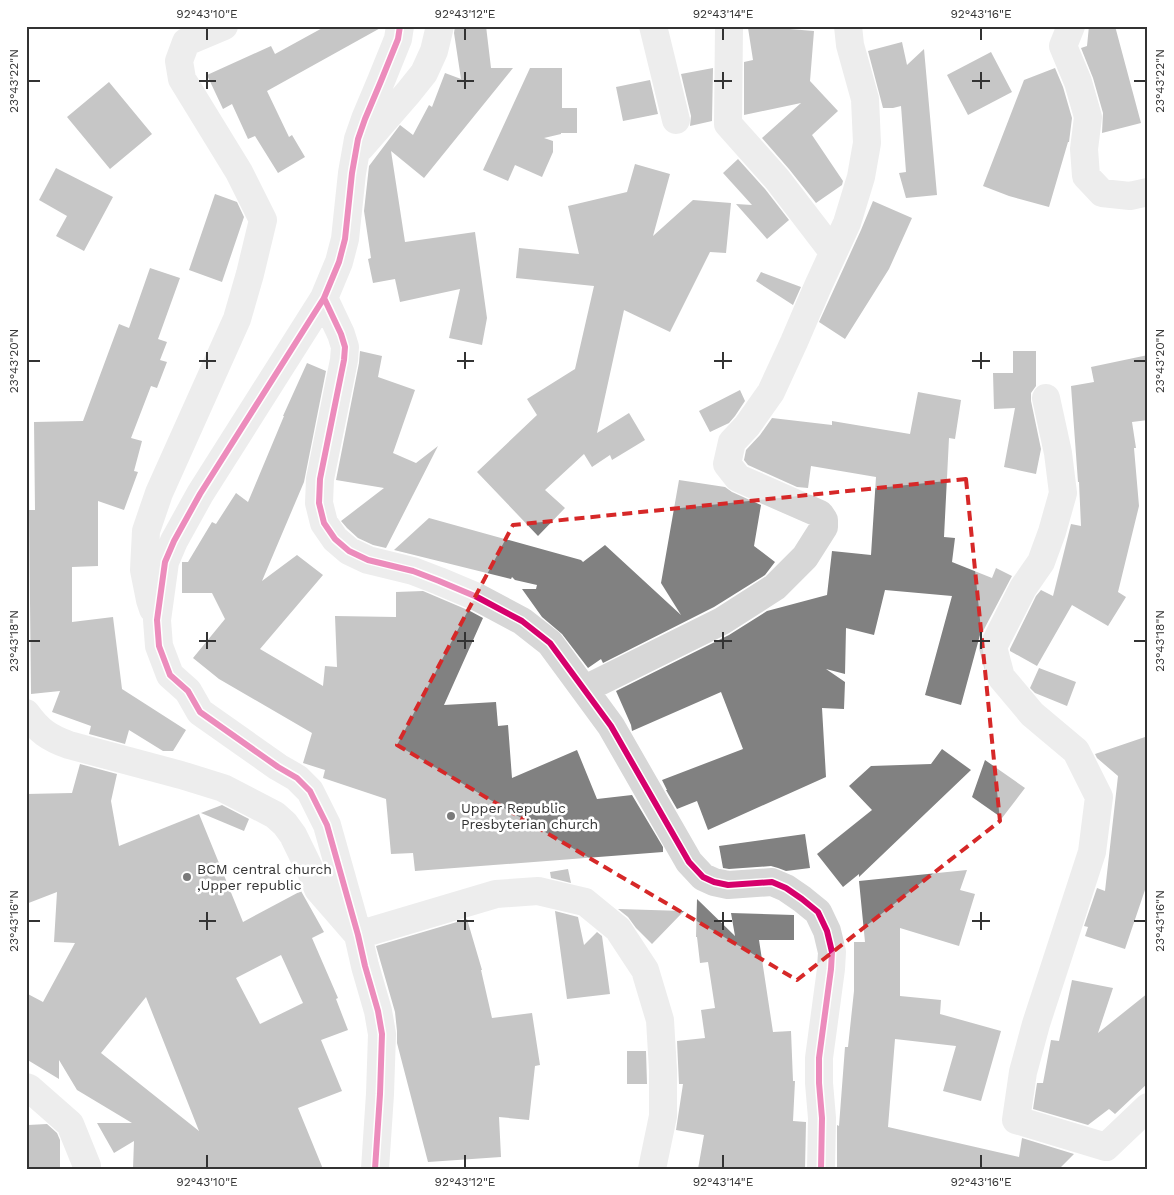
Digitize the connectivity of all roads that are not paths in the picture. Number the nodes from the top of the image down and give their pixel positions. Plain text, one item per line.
1 (224, 26) edge
2 (400, 26) edge
3 (440, 26) edge
4 (653, 26) edge
5 (729, 26) edge
6 (848, 26) edge
7 (1071, 26) edge
8 (676, 120) dead end
9 (355, 154) junction
10 (1148, 192) edge
11 (833, 252) junction
12 (324, 298) junction
13 (1046, 398) dead end
14 (157, 620) junction
15 (585, 689) junction
16 (26, 713) edge
17 (358, 935) junction
18 (26, 1088) edge
19 (1148, 1107) edge
20 (86, 1169) edge
21 (375, 1169) edge
22 (652, 1169) edge
23 (820, 1169) edge

1 - 14 street
2 - 9 street
3 - 9 street
4 - 8 street
5 - 11 street
6 - 11 street
7 - 10 street
9 - 12 street
11 - 15 street
12 - 14 street
12 - 15 street
13 - 19 street
14 - 17 street
15 - 23 street
16 - 17 street
17 - 21 street
17 - 22 street
18 - 20 street

